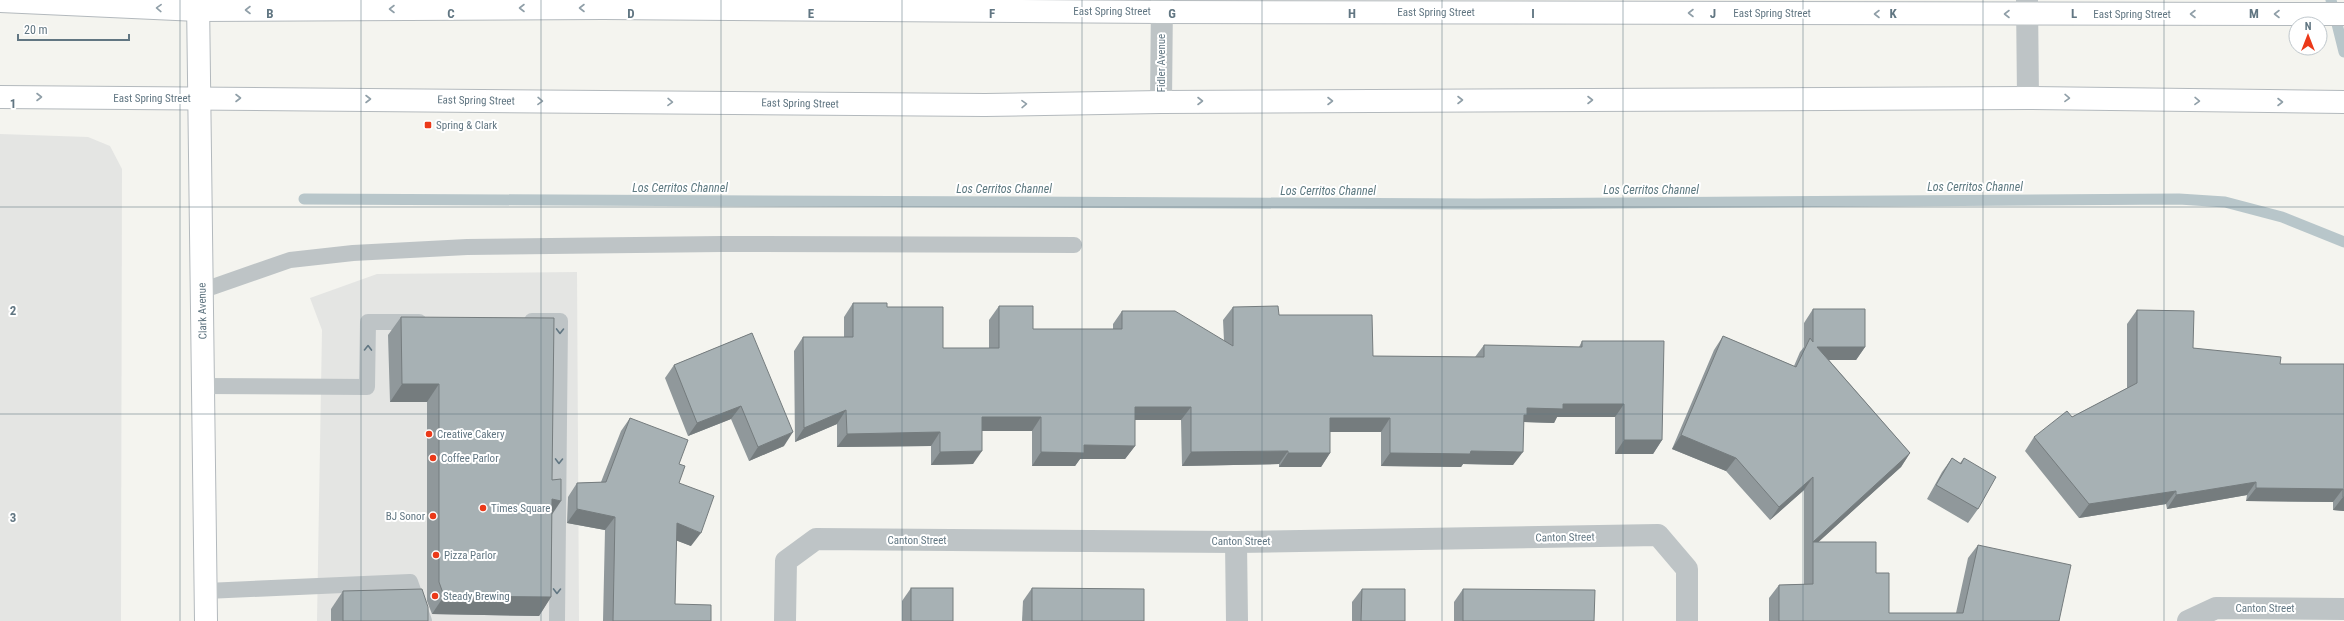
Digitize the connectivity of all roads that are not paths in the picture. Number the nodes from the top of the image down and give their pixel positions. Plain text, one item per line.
1 (0, 1) edge
2 (198, 5) edge
3 (1162, 6) edge
4 (2028, 7) edge
5 (2344, 14) edge
6 (0, 97) edge
7 (199, 98) junction
8 (2028, 98) junction
9 (1161, 102) junction
10 (2344, 102) edge
11 (1074, 245) dead end
12 (201, 291) junction
13 (520, 321) edge
14 (432, 322) edge
15 (202, 386) junction
16 (1236, 542) junction
17 (206, 591) junction
18 (2344, 609) edge
19 (206, 621) edge
20 (424, 621) edge
21 (557, 621) edge
22 (785, 621) edge
23 (1237, 621) edge
24 (1687, 621) edge
25 (2188, 621) edge

2 -> 1 main road, East Spring Street
3 -> 2 main road, East Spring Street
2 - 7 main road, Clark Avenue
4 -> 3 main road, East Spring Street
3 - 9 street, Fidler Avenue
5 -> 4 main road, East Spring Street
4 - 8 street
6 -> 7 main road, East Spring Street
7 -> 9 main road, East Spring Street
7 - 12 main road, Clark Avenue
9 -> 8 main road, East Spring Street
8 -> 10 main road, East Spring Street
11 - 12 lane
12 - 15 main road, Clark Avenue
13 -> 21 lane
15 -> 14 lane
15 - 17 main road, Clark Avenue
16 - 22 street, Canton Street
16 - 23 street
16 - 24 street, Canton Street
17 - 19 main road, Clark Avenue
17 - 20 lane
18 - 25 street, Canton Street

